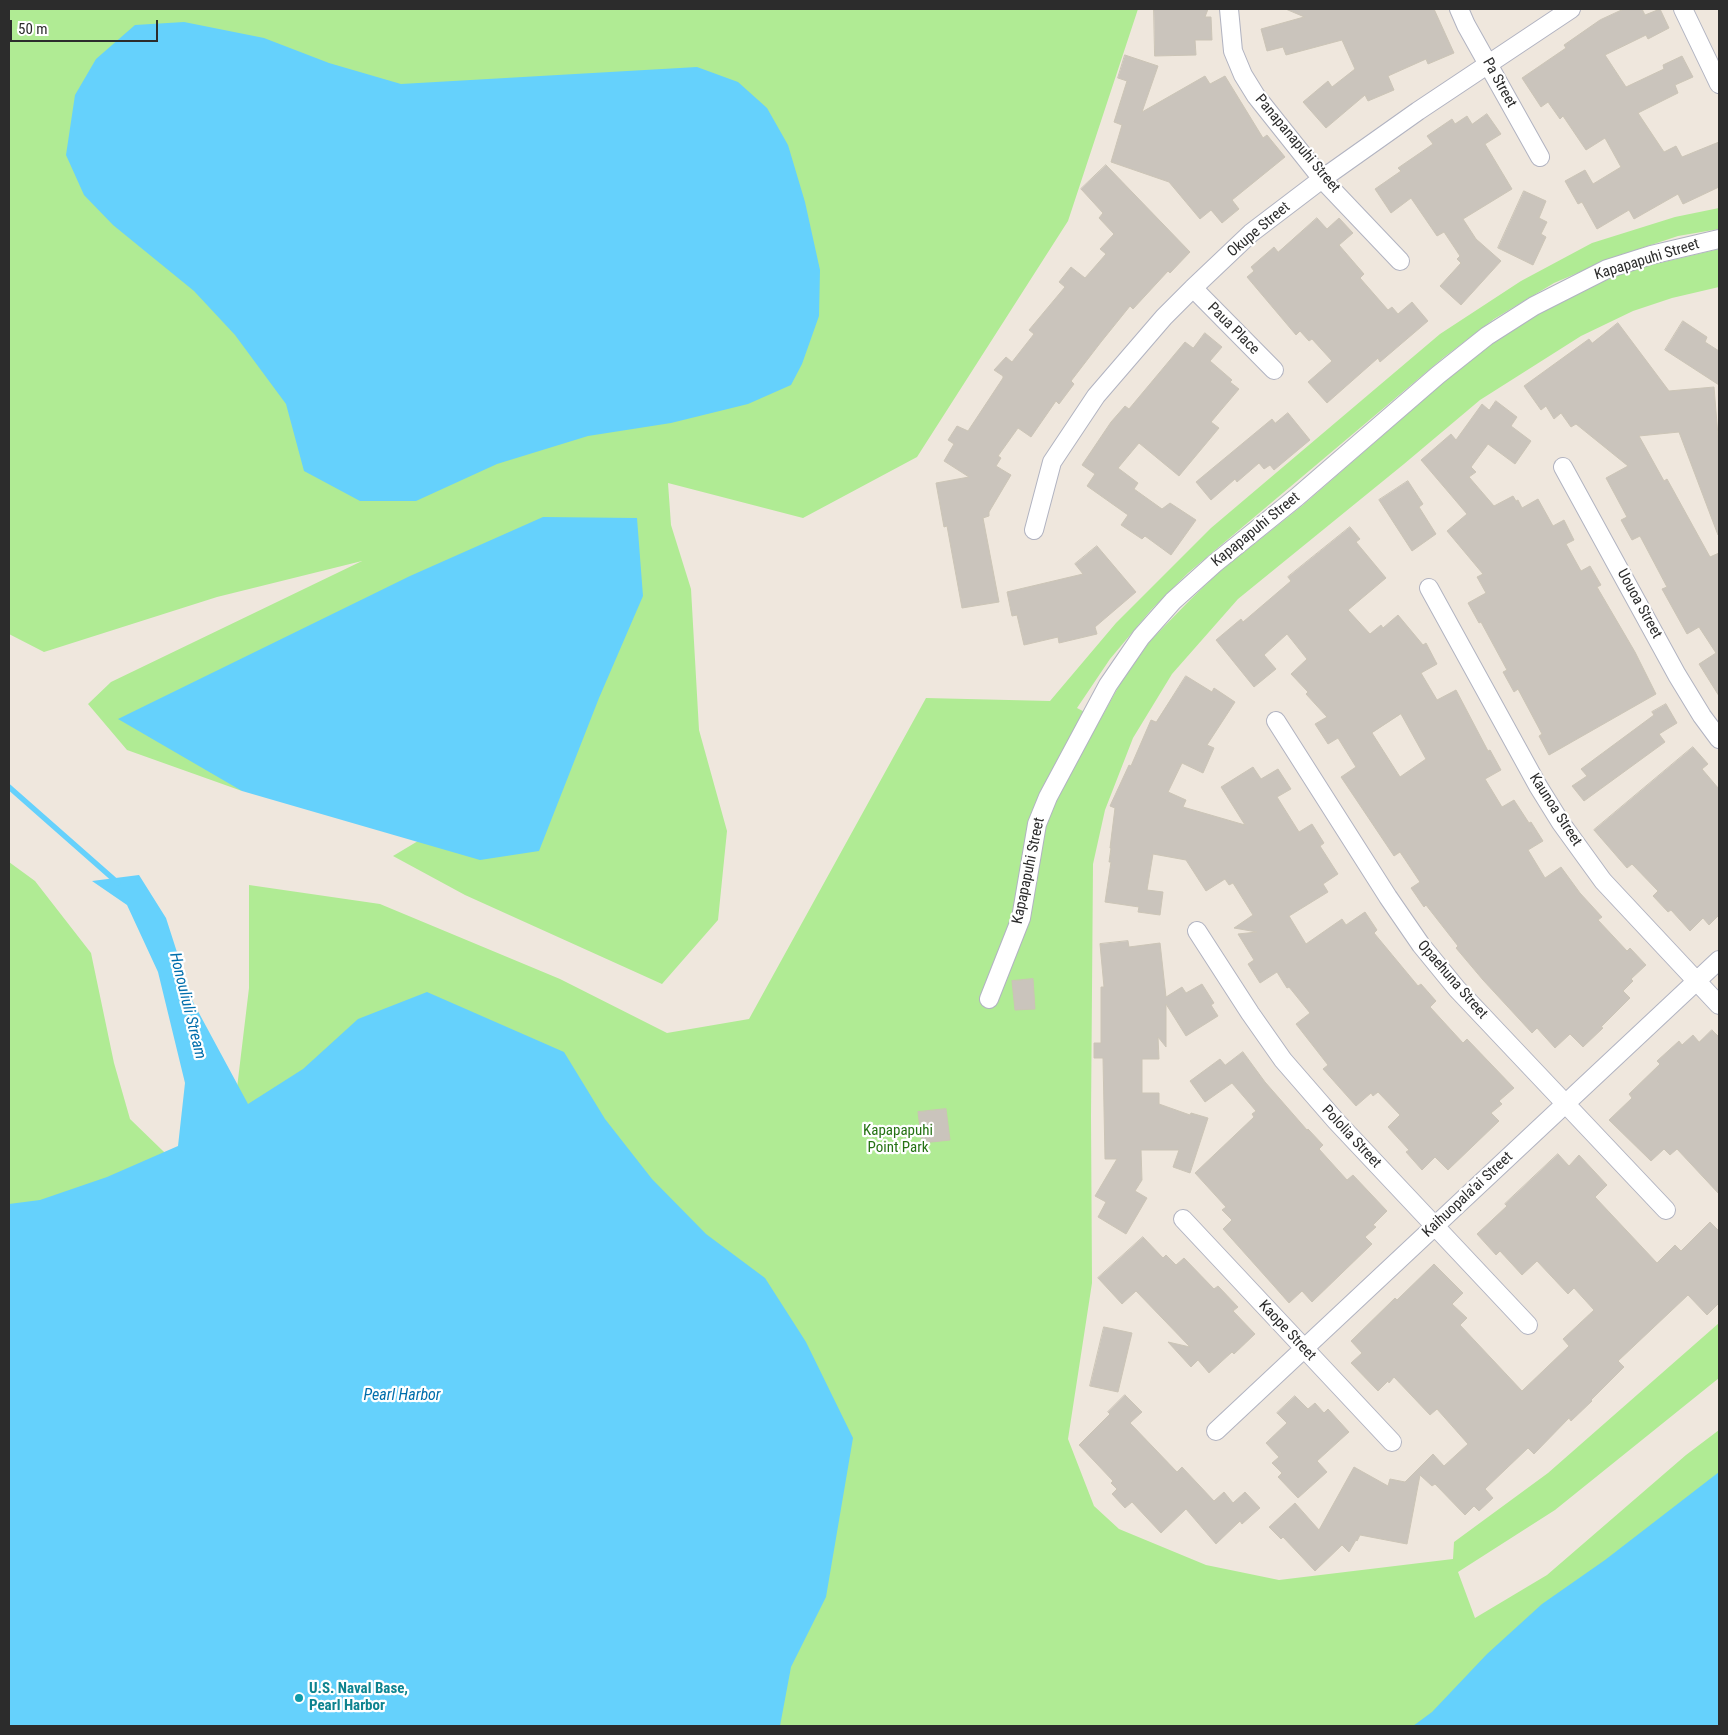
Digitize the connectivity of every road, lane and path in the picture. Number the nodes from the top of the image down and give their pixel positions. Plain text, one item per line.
1 (1229, 9) edge
2 (1459, 9) edge
3 (1571, 9) edge
4 (1683, 9) edge
5 (1488, 64) junction
6 (1719, 84) edge
7 (1540, 157) dead end
8 (1322, 179) junction
9 (1719, 239) edge
10 (1400, 261) dead end
11 (1193, 288) junction
12 (1274, 370) dead end
13 (1563, 466) dead end
14 (1034, 530) dead end
15 (1429, 588) dead end
16 (1276, 721) dead end
17 (1719, 739) edge
18 (1197, 931) dead end
19 (1719, 960) edge
20 (1696, 981) junction
21 (989, 999) dead end
22 (1719, 1005) edge
23 (1566, 1103) junction
24 (1666, 1210) dead end
25 (1183, 1219) dead end
26 (1434, 1226) junction
27 (1528, 1325) dead end
28 (1304, 1349) junction
29 (1216, 1431) dead end
30 (1392, 1442) dead end

1 - 8 street, Panapanapuhi Street
2 - 5 street, Pa Street
3 - 5 street, Okupe Street
4 - 6 street
5 - 7 street, Pa Street
5 - 8 street, Okupe Street
8 - 10 street, Panapanapuhi Street
8 - 11 street, Okupe Street
9 - 21 street, Kapapapuhi Street
11 - 12 street, Paua Place
11 - 14 street, Okupe Street
13 - 17 street, Uouoa Street
15 - 20 street, Kaunoa Street
16 - 23 street, Opaehuna Street
18 - 26 street, Pololia Street
19 - 20 street, Kaihuopala'ai Street
20 - 22 street, Kaunoa Street
20 - 23 street, Kaihuopala'ai Street
23 - 24 street, Opaehuna Street
23 - 26 street, Kaihuopala'ai Street
25 - 28 street, Kaope Street
26 - 27 street, Pololia Street
26 - 28 street, Kaihuopala'ai Street
28 - 29 street, Kaihuopala'ai Street
28 - 30 street, Kaope Street

